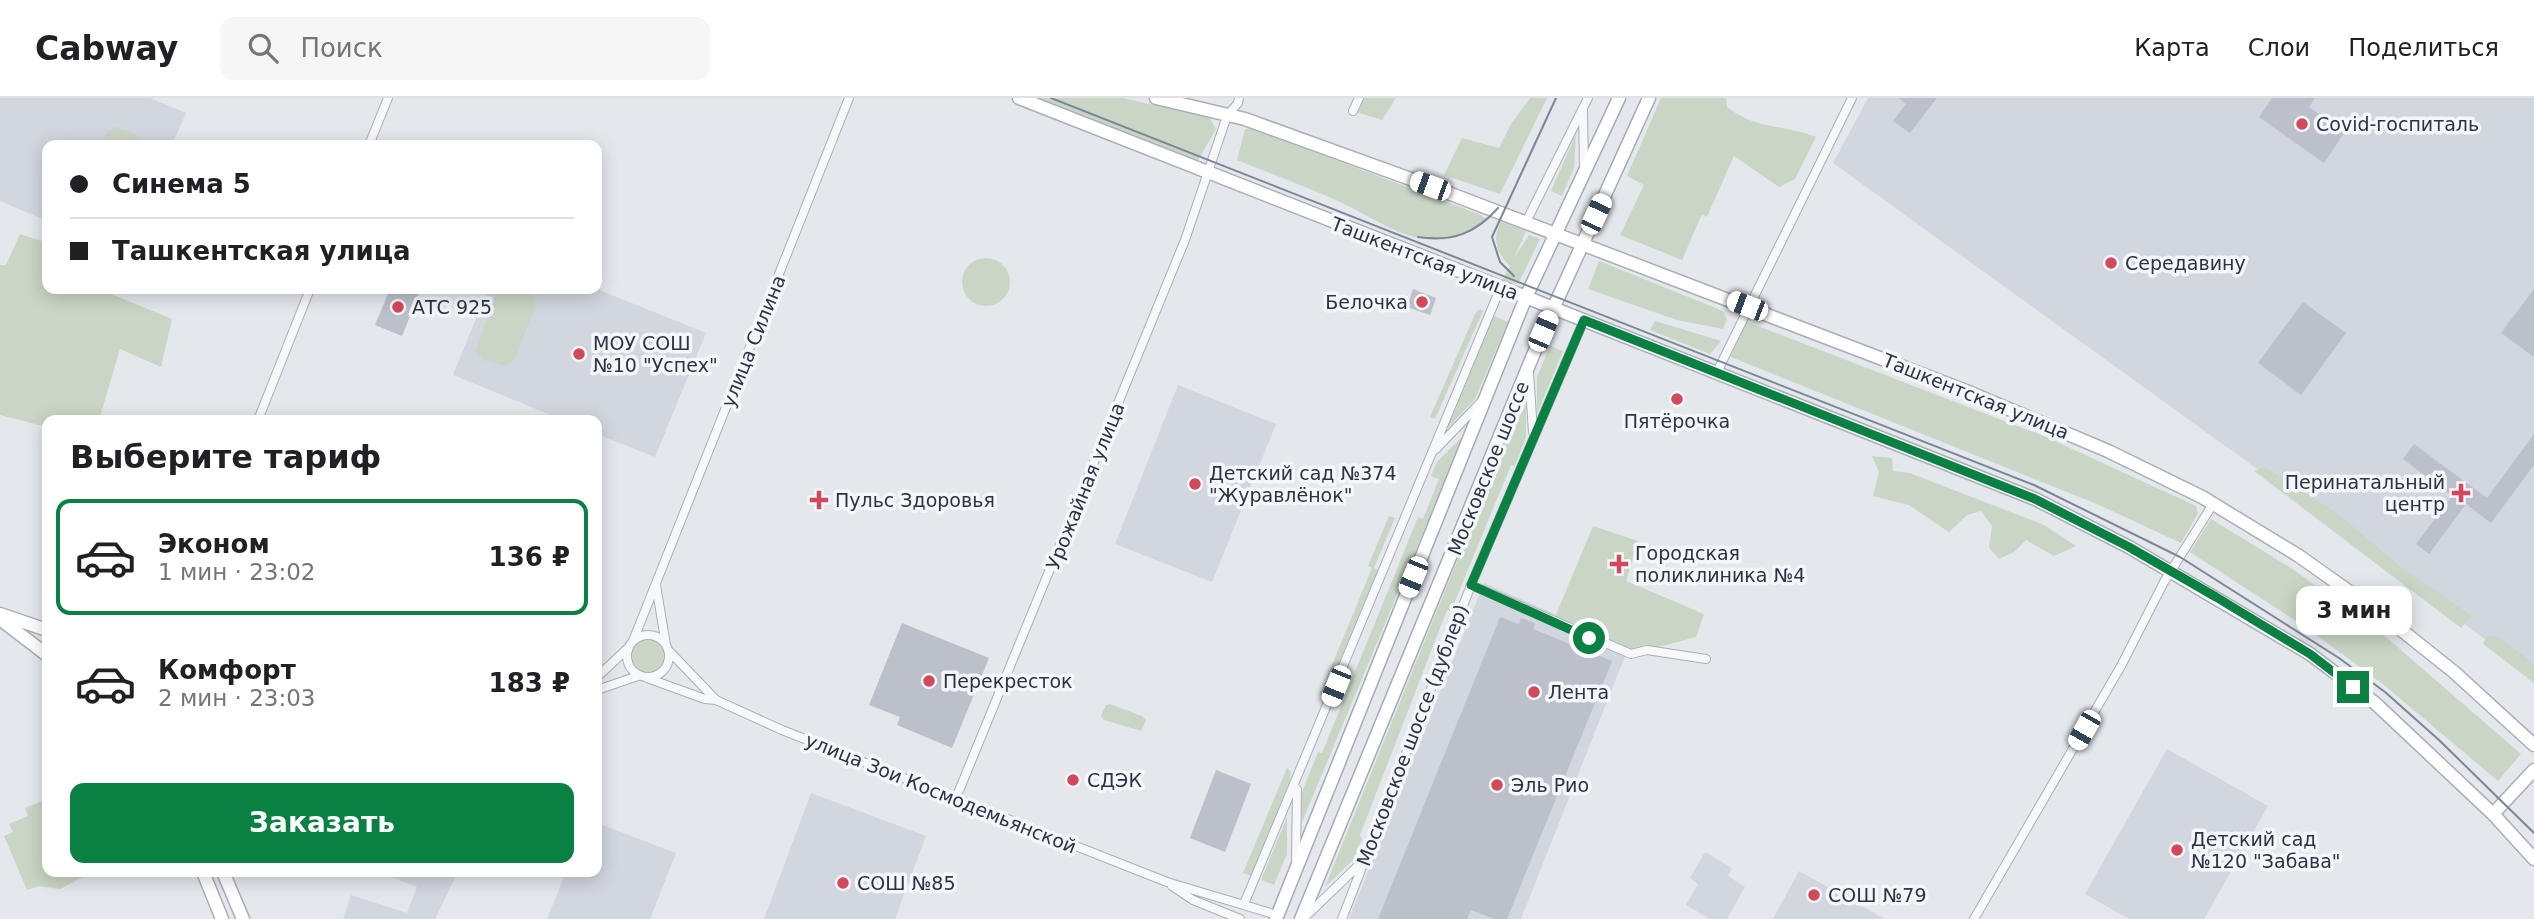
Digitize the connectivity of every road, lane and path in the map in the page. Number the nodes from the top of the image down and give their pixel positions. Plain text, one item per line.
1 (388, 98) edge
2 (849, 98) edge
3 (1019, 98) edge
4 (1156, 98) edge
5 (1239, 98) edge
6 (1359, 98) edge
7 (1588, 98) edge
8 (1619, 98) edge
9 (1649, 98) edge
10 (1852, 98) edge
11 (1583, 108) junction
12 (1353, 111) dead end
13 (1227, 116) junction
14 (371, 140) edge
15 (1209, 172) junction
16 (1584, 172) junction
17 (1525, 224) junction
18 (1554, 234) junction
19 (1582, 244) junction
20 (1500, 289) junction
21 (308, 294) edge
22 (1526, 297) junction
23 (1747, 306) junction
24 (1553, 308) junction
25 (1584, 320) junction
26 (1529, 367) junction
27 (1717, 372) junction
28 (1487, 396) junction
29 (260, 415) edge
30 (1533, 435) junction
31 (1432, 453) junction
32 (2213, 504) junction
33 (2171, 571) junction
34 (656, 583) junction
35 (1471, 585) junction
36 (0, 617) edge
37 (42, 629) edge
38 (633, 640) junction
39 (668, 648) junction
40 (627, 649) junction
41 (42, 651) edge
42 (1706, 659) dead end
43 (602, 672) edge
44 (643, 677) junction
45 (602, 689) edge
46 (716, 700) junction
47 (2534, 744) edge
48 (2534, 770) edge
49 (1297, 783) junction
50 (956, 798) junction
51 (2493, 814) junction
52 (2534, 859) edge
53 (1361, 863) junction
54 (1296, 867) junction
55 (205, 877) edge
56 (225, 877) edge
57 (1167, 882) junction
58 (1244, 904) junction
59 (1281, 917) edge
60 (222, 919) edge
61 (243, 919) edge
62 (1239, 919) edge
63 (1302, 919) edge
64 (1342, 919) edge
65 (1974, 919) edge

1 - 14 street
2 - 34 street, улица Силина
3 - 15 main road, Ташкентская улица
4 - 13 main road, Ташкентская улица
5 - 13 street
6 - 12 street
7 - 11 street
8 - 16 main road, Московское шоссе
9 - 19 main road, Московское шоссе
10 - 23 street
11 - 16 street
11 - 17 street
13 - 15 street, Урожайная улица
13 - 17 main road, Ташкентская улица
15 - 20 main road, Ташкентская улица
15 - 50 street, Урожайная улица
16 - 18 main road, Московское шоссе
17 - 18 main road, Ташкентская улица
18 - 19 main road, Ташкентская улица
18 - 22 main road, Московское шоссе
19 - 23 main road, Ташкентская улица
19 - 24 main road, Московское шоссе
20 - 22 main road, Ташкентская улица
20 - 31 street
21 - 29 street
22 - 24 main road, Ташкентская улица
22 - 28 main road, Московское шоссе
23 - 27 street
23 - 32 main road, Ташкентская улица
24 - 25 main road, Ташкентская улица
24 - 26 main road, Московское шоссе
25 - 27 main road, Ташкентская улица
25 - 30 street, Московское шоссе (дублер)
26 - 30 street
26 - 63 main road, Московское шоссе
27 - 33 main road, Ташкентская улица
28 - 31 street
28 - 54 main road, Московское шоссе
30 - 35 street, Московское шоссе (дублер)
31 - 49 street
32 - 33 street
32 - 47 main road, Ташкентская улица
33 - 51 main road, Ташкентская улица
33 - 65 street
34 - 38 street, улица Силина
34 - 39 street
35 - 42 street
35 - 53 street, Московское шоссе (дублер)
36 - 37 main road
36 - 41 main road
38 - 39 street
38 - 40 street
39 - 44 street
39 - 46 street, улица Зои Космодемьянской
40 - 43 street
40 - 44 street
44 - 45 street
44 - 46 street, улица Зои Космодемьянской
46 - 50 street, улица Зои Космодемьянской
48 - 51 main road
49 - 54 street
49 - 58 street
50 - 57 street, улица Зои Космодемьянской
51 - 52 main road, Ташкентская улица
53 - 63 street
53 - 64 street, Московское шоссе (дублер)
54 - 59 main road, Московское шоссе
55 - 60 main road
56 - 61 main road
57 - 58 street, улица Зои Космодемьянской
57 - 62 street, улица Зои Космодемьянской
58 - 59 street, улица Зои Космодемьянской

